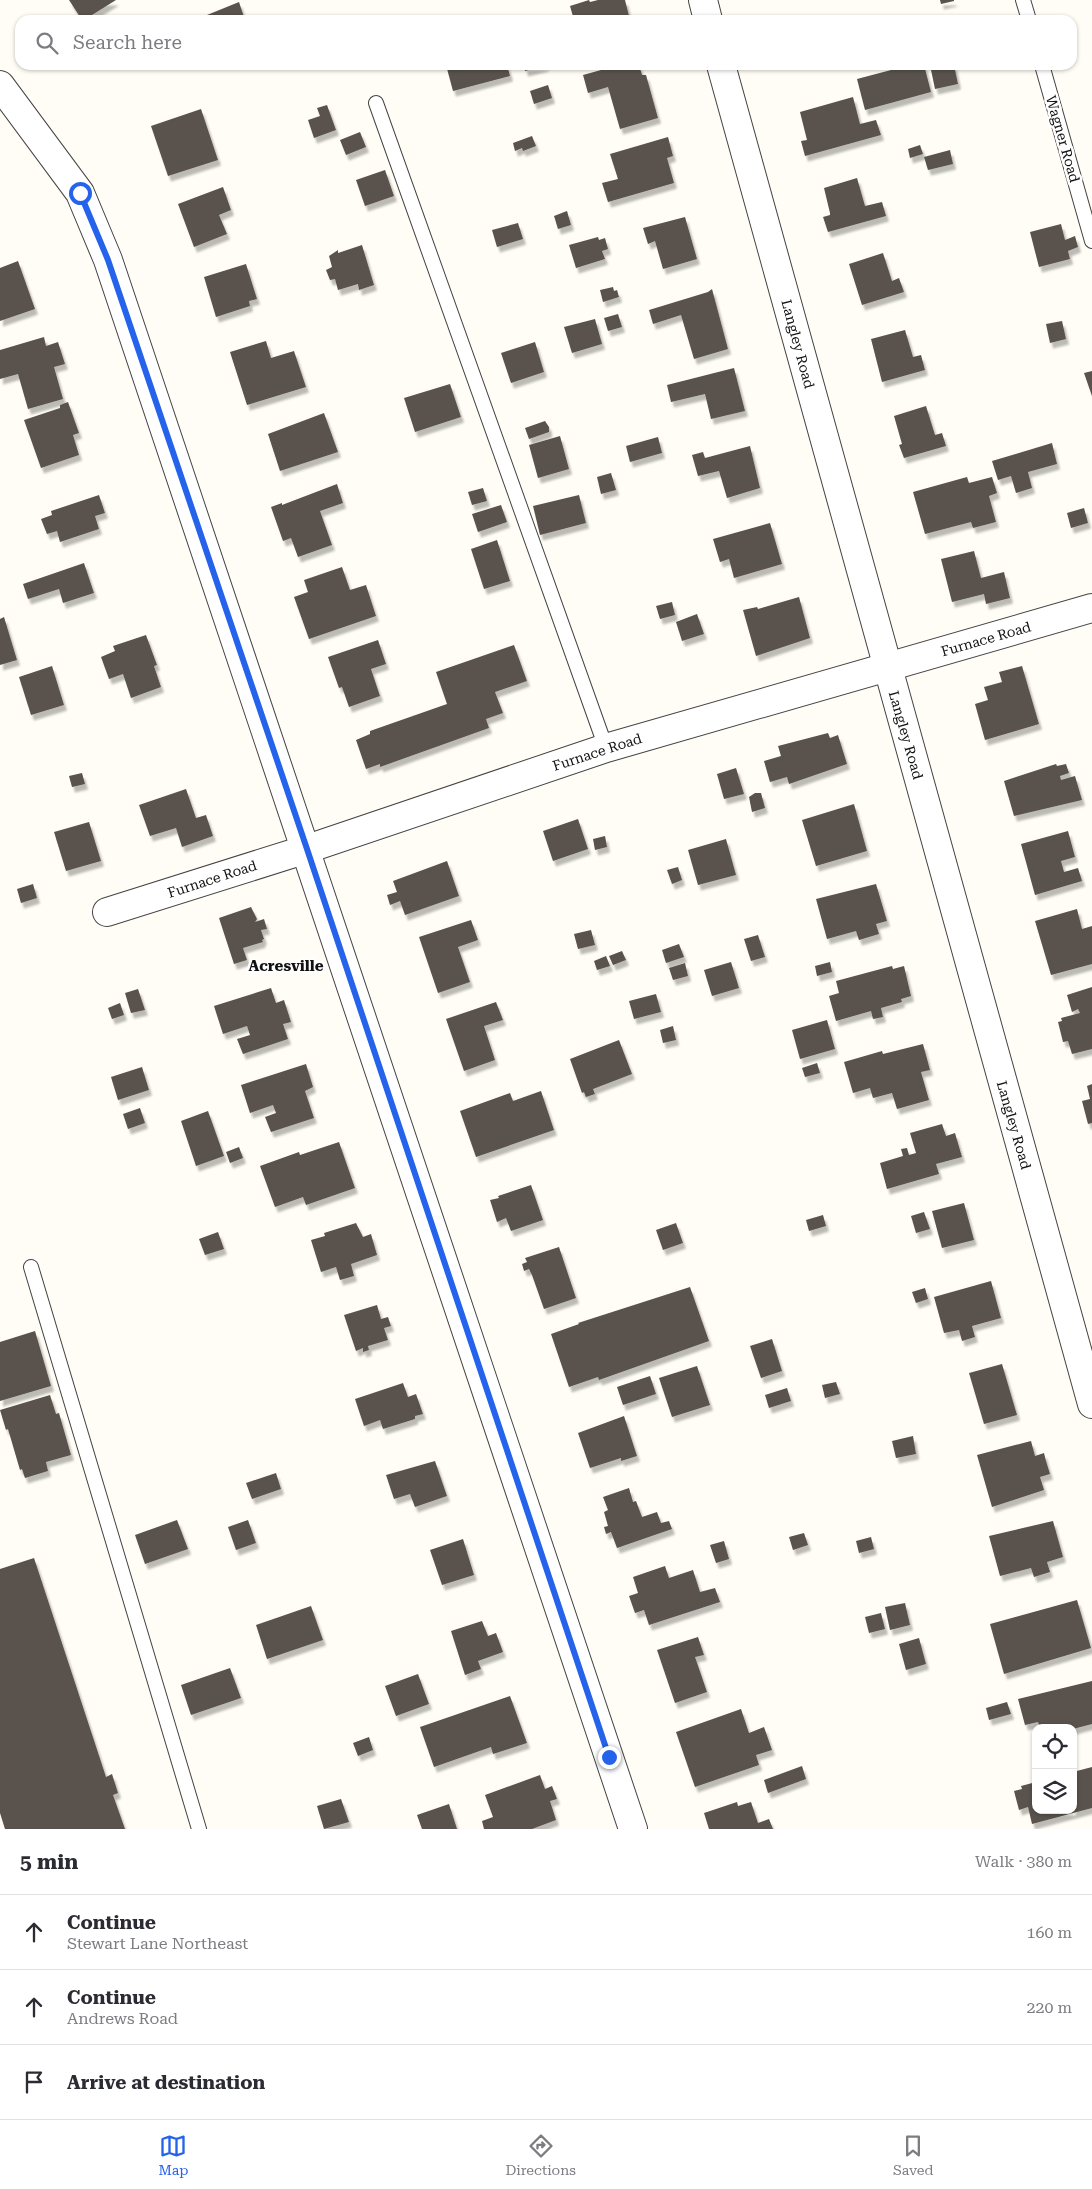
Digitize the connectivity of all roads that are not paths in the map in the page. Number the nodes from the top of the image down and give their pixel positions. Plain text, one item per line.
1 (703, 0) edge
2 (1023, 0) edge
3 (707, 15) edge
4 (1028, 15) edge
5 (721, 70) edge
6 (1043, 70) edge
7 (0, 85) edge
8 (376, 103) dead end
9 (1092, 241) edge
10 (1092, 608) edge
11 (887, 667) junction
12 (606, 748) junction
13 (307, 849) junction
14 (107, 912) dead end
15 (31, 1267) dead end
16 (1092, 1404) edge
17 (199, 1829) edge
18 (633, 1829) edge

1 - 3 street
2 - 4 lane
5 - 11 street, Langley Road
6 - 9 lane, Wagner Road
7 - 13 street
8 - 12 lane
10 - 11 street, Furnace Road
11 - 12 street, Furnace Road
11 - 16 street, Langley Road
12 - 13 street, Furnace Road
13 - 14 street, Furnace Road
13 - 18 street
15 - 17 lane

